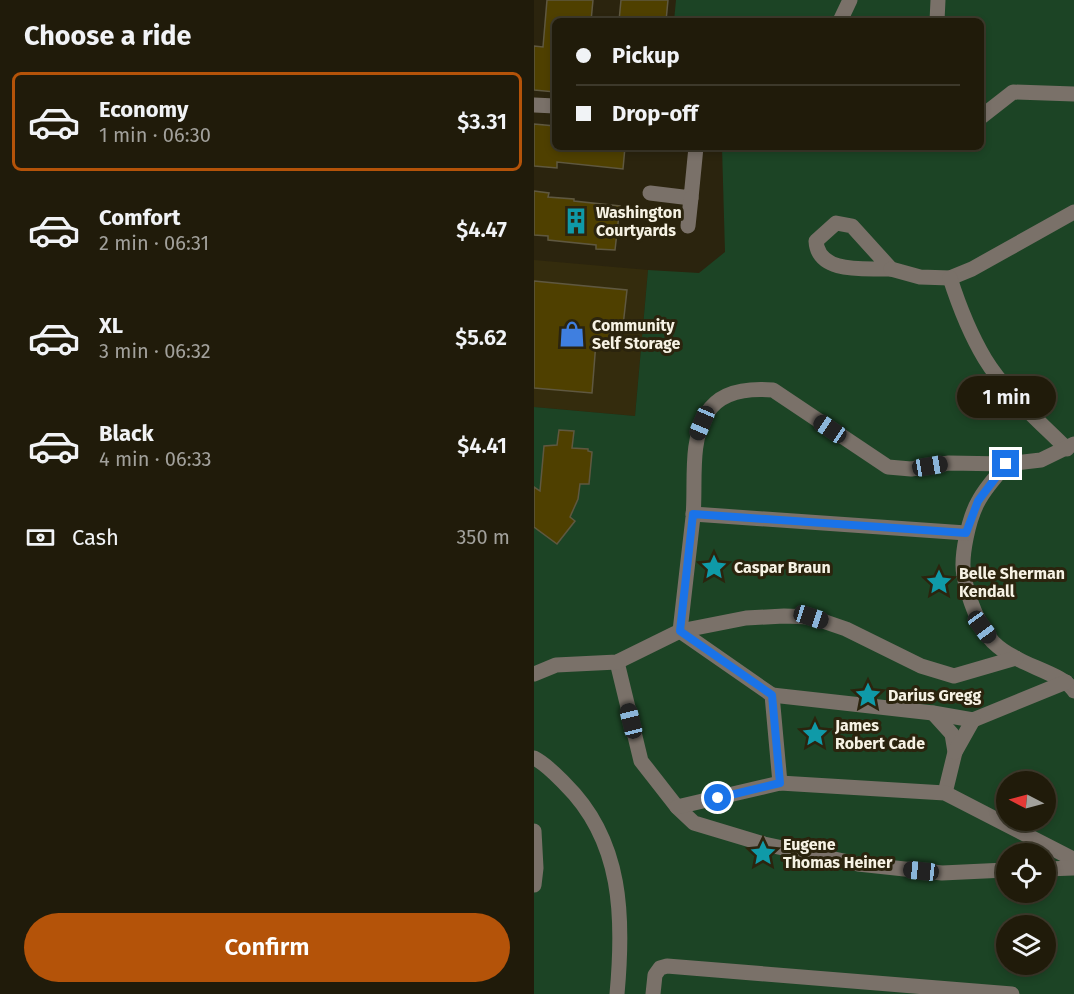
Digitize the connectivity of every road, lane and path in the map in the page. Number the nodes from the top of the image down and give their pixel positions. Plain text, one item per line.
1 (850, 0) edge
2 (938, 0) edge
3 (841, 18) edge
4 (937, 18) edge
5 (1074, 94) edge
6 (534, 105) edge
7 (552, 106) edge
8 (984, 115) edge
9 (696, 150) edge
10 (650, 193) dead end
11 (691, 198) junction
12 (1074, 212) edge
13 (688, 226) dead end
14 (891, 269) junction
15 (950, 278) junction
16 (1071, 447) edge
17 (1006, 464) junction
18 (693, 514) junction
19 (966, 533) junction
20 (680, 631) junction
21 (1016, 658) junction
22 (617, 662) junction
23 (534, 674) edge
24 (1072, 687) edge
25 (772, 695) junction
26 (933, 713) junction
27 (972, 720) junction
28 (955, 752) junction
29 (534, 758) edge
30 (780, 783) junction
31 (945, 793) junction
32 (677, 807) junction
33 (534, 831) edge
34 (1065, 863) edge
35 (996, 870) edge
36 (534, 885) edge
37 (616, 994) edge
38 (653, 994) edge
39 (1012, 994) edge

1 - 3 lane
2 - 4 lane
5 - 8 lane
6 - 7 lane
9 - 11 lane
10 - 11 lane
11 - 13 lane
12 - 15 lane
14 - 14 lane
14 - 15 lane
15 - 16 lane
16 - 17 lane
17 - 18 lane
17 - 19 lane
18 - 19 lane
18 - 20 lane
19 - 21 lane
20 - 21 lane
20 - 22 lane
20 - 25 lane
21 - 24 lane
22 - 23 lane
22 - 32 lane
24 - 27 lane
25 - 26 lane
25 - 30 lane
26 - 27 lane
26 - 28 lane
27 - 28 lane
28 - 31 lane
29 - 37 lane
30 - 31 lane
30 - 32 lane
31 - 34 lane
32 - 35 lane
33 - 36 lane
38 - 39 lane

